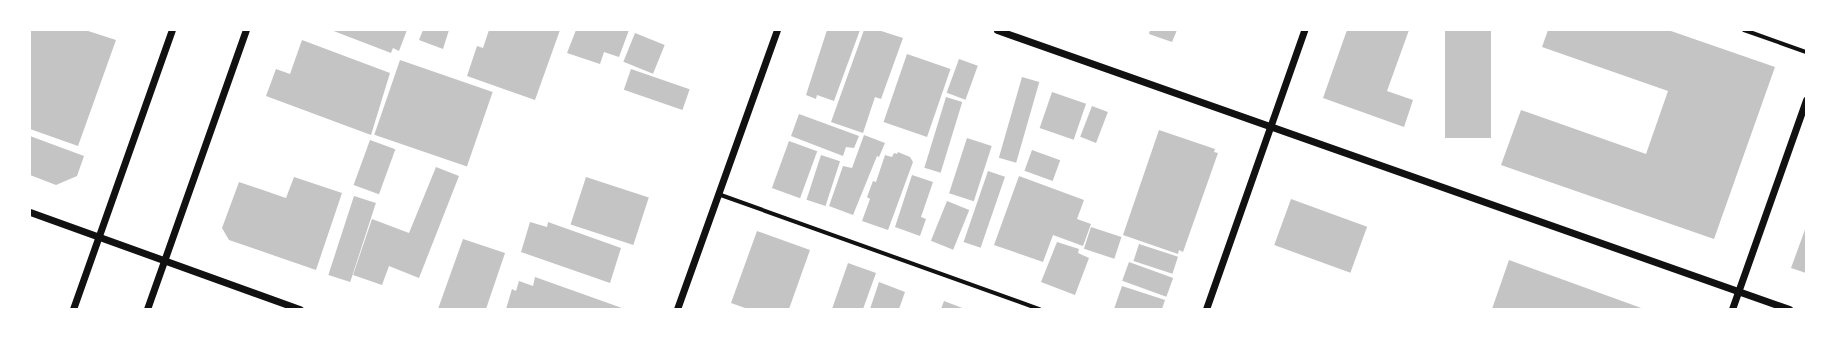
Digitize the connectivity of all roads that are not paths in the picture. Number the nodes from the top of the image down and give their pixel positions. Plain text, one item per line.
1 (172, 30) edge
2 (246, 30) edge
3 (777, 30) edge
4 (997, 30) edge
5 (1304, 30) edge
6 (1744, 30) edge
7 (1806, 52) edge
8 (1806, 100) edge
9 (1270, 128) junction
10 (718, 194) junction
11 (30, 212) edge
12 (98, 236) junction
13 (164, 260) junction
14 (1739, 291) junction
15 (73, 309) edge
16 (147, 309) edge
17 (300, 309) edge
18 (677, 309) edge
19 (1040, 309) edge
20 (1206, 309) edge
21 (1732, 309) edge
22 (1788, 309) edge

1 - 12 street
2 - 13 street
3 - 10 street
4 - 9 street
5 - 9 street
6 - 7 street
8 - 14 street
9 - 14 street
9 - 20 street
10 - 18 street
10 - 19 street
11 - 12 street
12 - 13 street
12 - 15 street
13 - 16 street
13 - 17 street
14 - 21 street
14 - 22 street

